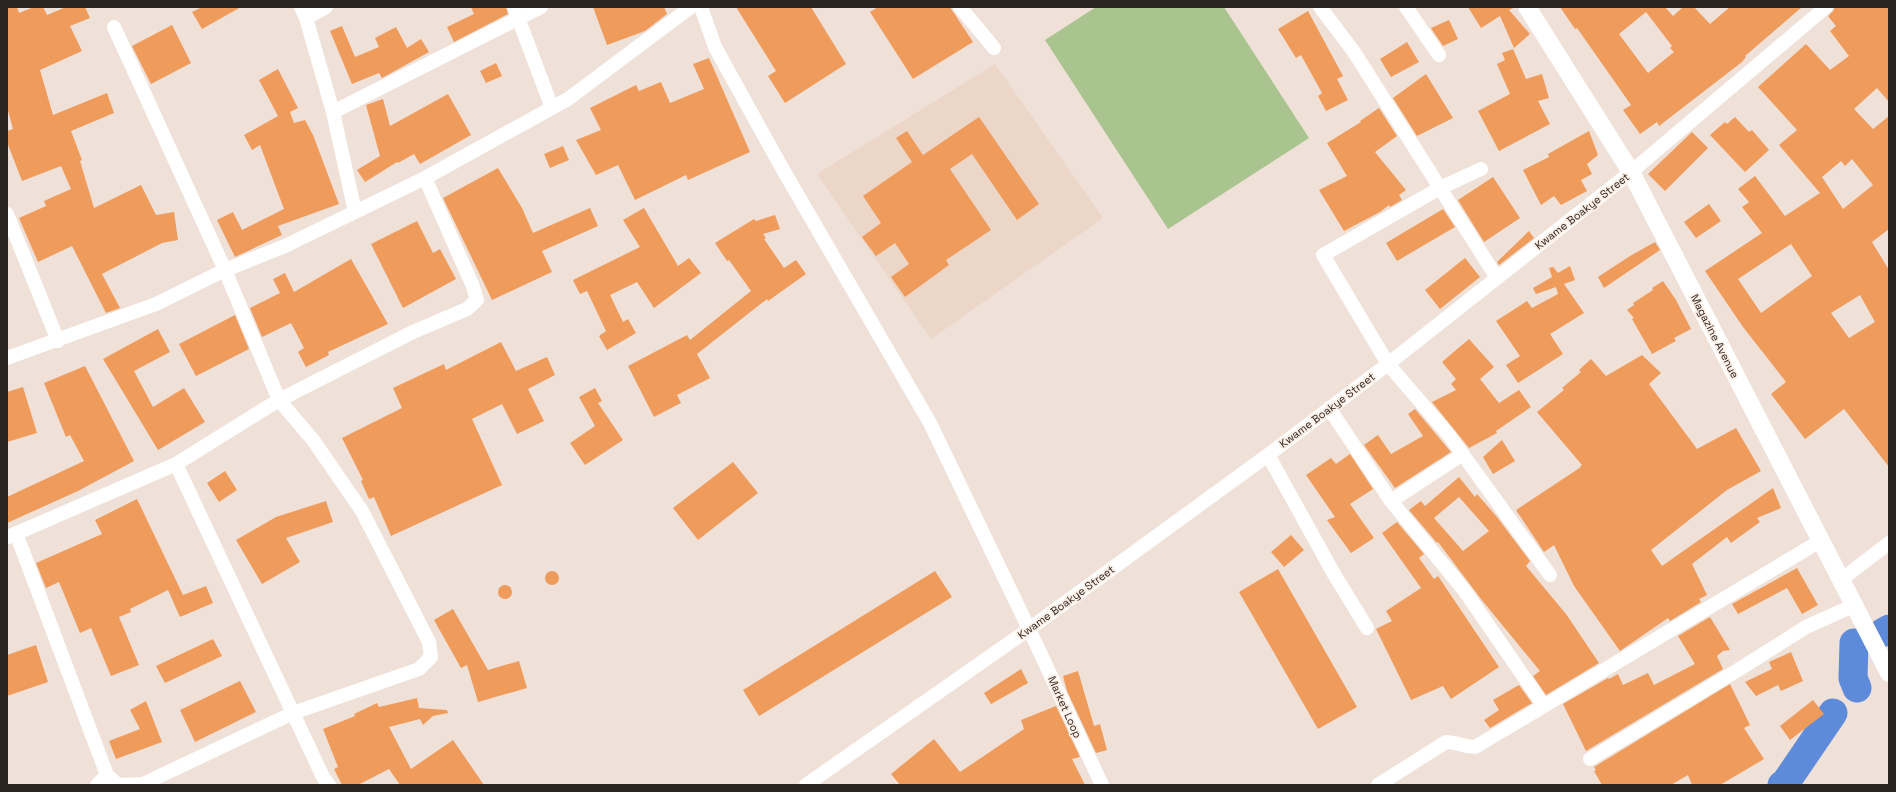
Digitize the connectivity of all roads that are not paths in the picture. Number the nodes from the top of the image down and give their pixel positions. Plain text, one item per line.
1 (326, 7) edge
2 (541, 7) edge
3 (691, 7) edge
4 (701, 7) edge
5 (960, 7) edge
6 (1320, 7) edge
7 (1406, 7) edge
8 (1527, 7) edge
9 (1826, 7) edge
10 (303, 13) edge
11 (517, 13) edge
12 (114, 27) dead end
13 (994, 48) dead end
14 (1439, 55) dead end
15 (552, 108) junction
16 (333, 112) junction
17 (1481, 169) dead end
18 (1631, 172) junction
19 (425, 178) junction
20 (1440, 188) junction
21 (355, 212) junction
22 (7, 214) edge
23 (225, 270) junction
24 (1497, 278) junction
25 (58, 341) junction
26 (7, 358) edge
27 (1388, 364) junction
28 (280, 400) junction
29 (1329, 408) junction
30 (1463, 454) junction
31 (1268, 455) junction
32 (176, 464) junction
33 (1391, 501) junction
34 (11, 535) edge
35 (1822, 540) junction
36 (1889, 544) edge
37 (1550, 575) dead end
38 (1842, 579) junction
39 (1855, 605) junction
40 (1367, 628) dead end
41 (1030, 629) junction
42 (1889, 673) edge
43 (1544, 706) junction
44 (293, 713) junction
45 (1590, 759) dead end
46 (102, 780) edge
47 (329, 785) edge
48 (806, 785) edge
49 (1102, 785) edge
50 (1378, 785) edge

1 - 10 street
2 - 11 street
3 - 15 street
4 - 41 street, Market Loop
5 - 13 street
6 - 20 street
7 - 14 street
8 - 18 street, Magazine Avenue
9 - 18 street, Kwame Boakye Street
10 - 16 street
11 - 15 street
11 - 16 street
12 - 23 street
15 - 19 street
16 - 21 street
17 - 20 street
18 - 24 street, Kwame Boakye Street
18 - 35 street, Magazine Avenue
19 - 21 street
19 - 28 street
20 - 24 street
20 - 27 street
21 - 23 street
22 - 25 street
23 - 25 street
23 - 28 street
24 - 27 street, Kwame Boakye Street
25 - 26 street
27 - 29 street, Kwame Boakye Street
27 - 30 street
28 - 32 street
28 - 44 street
29 - 31 street, Kwame Boakye Street
29 - 33 street
30 - 33 street
30 - 37 street
31 - 40 street
31 - 41 street, Kwame Boakye Street
32 - 34 street
32 - 44 street
33 - 43 street
34 - 46 street
35 - 38 street, Magazine Avenue
35 - 43 street
36 - 38 street
38 - 39 street, Magazine Avenue
39 - 42 street, Magazine Avenue
39 - 45 street
41 - 48 street, Kwame Boakye Street
41 - 49 street, Market Loop
43 - 50 street
44 - 46 street
44 - 47 street

